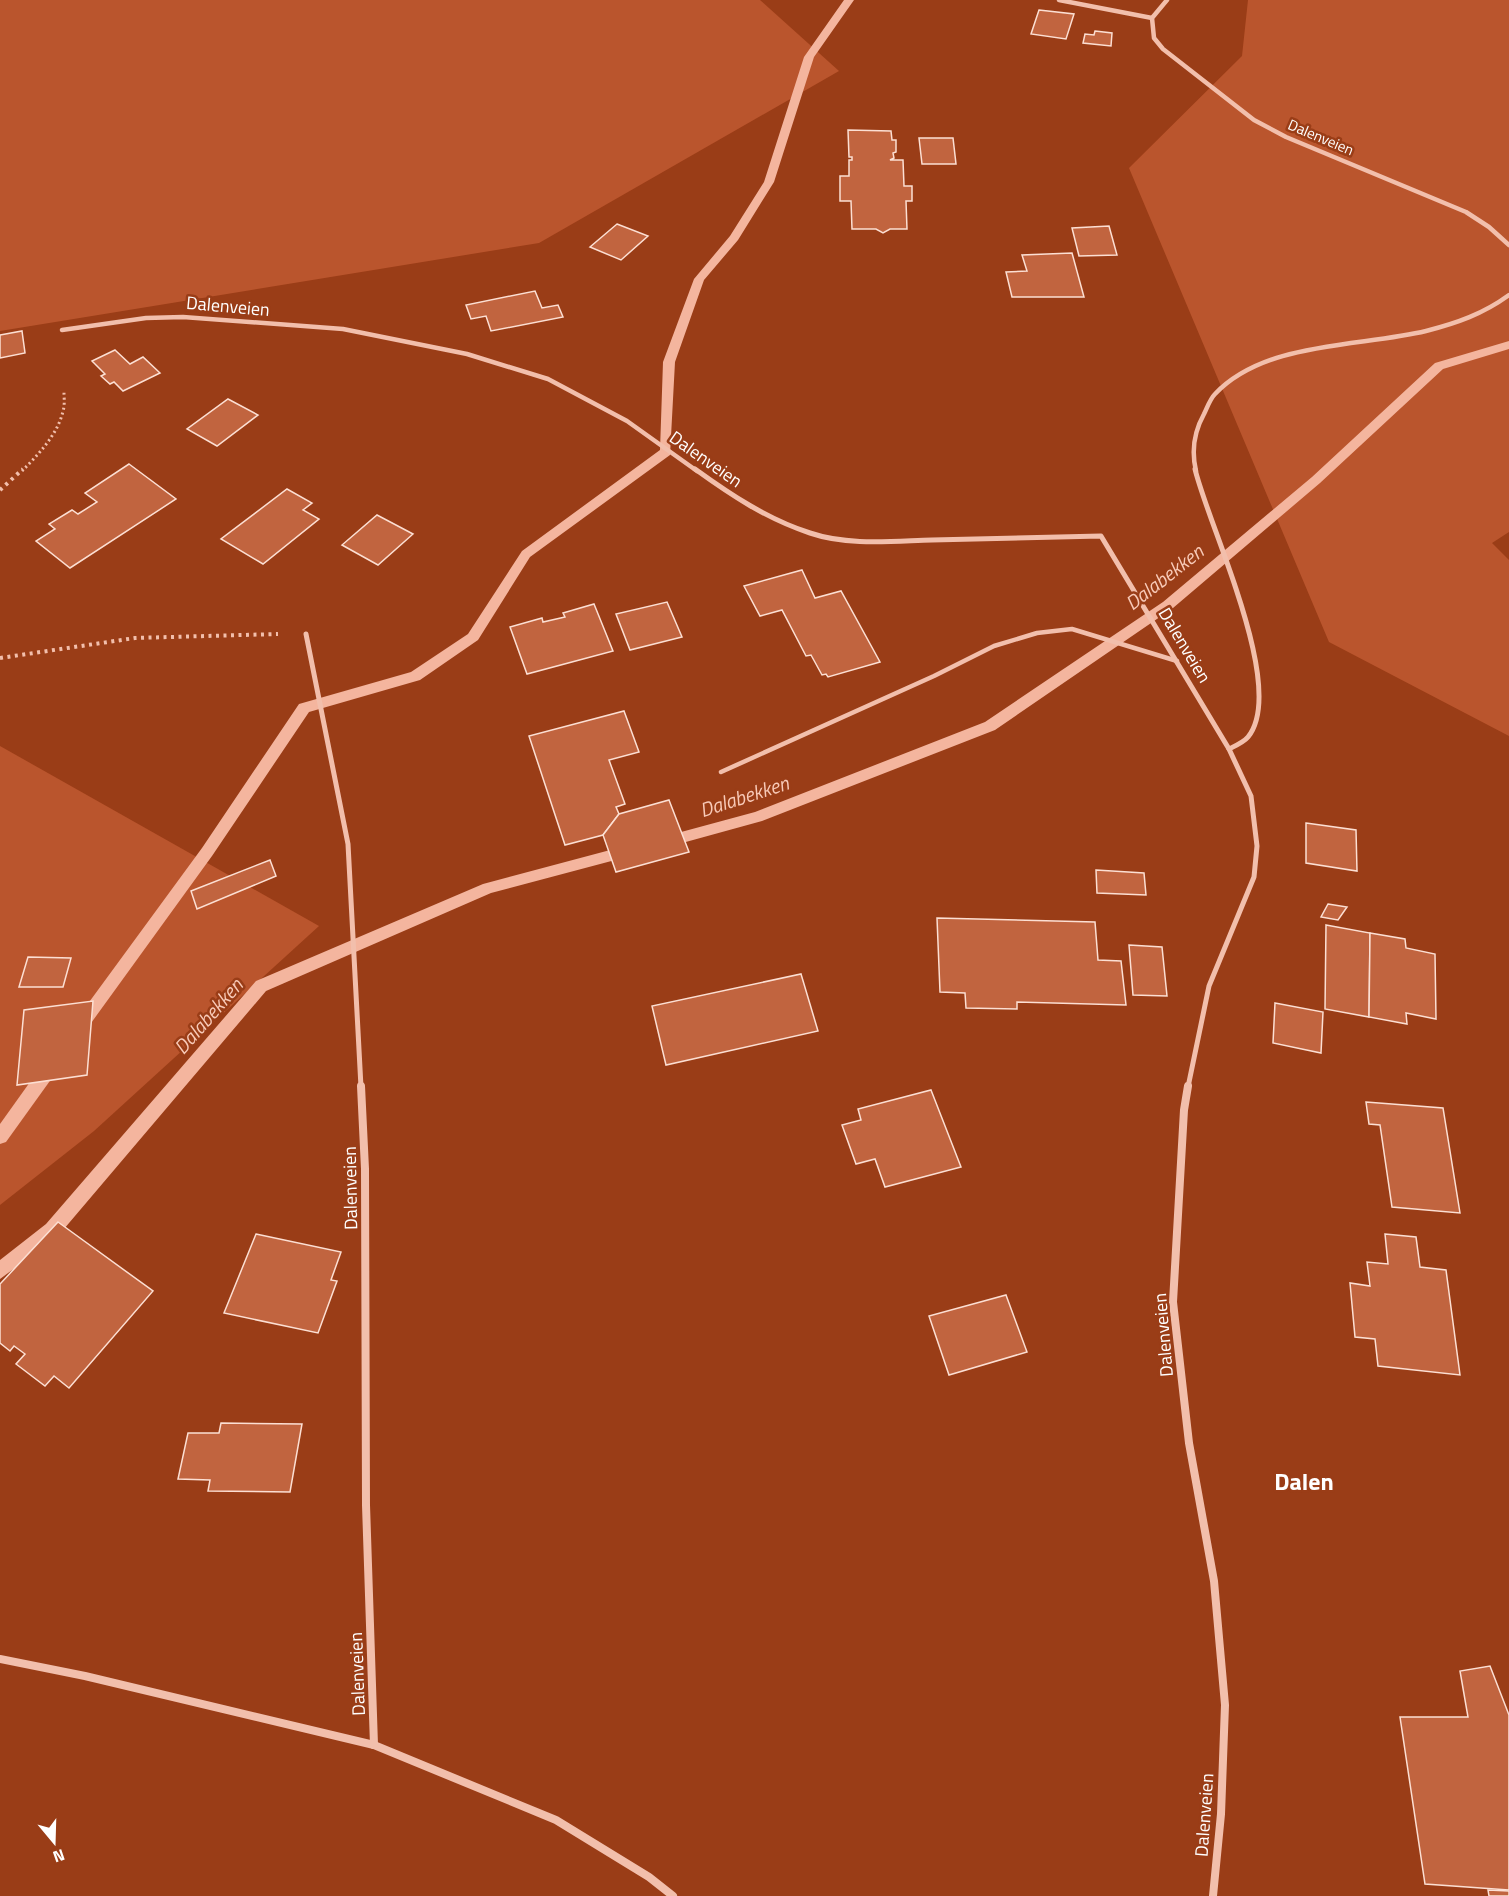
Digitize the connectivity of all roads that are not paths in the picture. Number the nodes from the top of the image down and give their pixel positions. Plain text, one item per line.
1 (1059, 0) edge
2 (1167, 0) edge
3 (1152, 18) junction
4 (1509, 245) edge
5 (1509, 295) edge
6 (62, 330) dead end
7 (306, 634) road end
8 (1177, 661) junction
9 (1229, 749) junction
10 (721, 772) dead end
11 (0, 1659) edge
12 (374, 1745) junction
13 (673, 1896) edge
14 (1213, 1896) edge

1 - 3 street
2 - 3 street
3 - 4 street, Dalenveien
5 - 9 street
6 - 8 street, Dalenveien
7 - 12 street, Dalenveien
8 - 9 street, Dalenveien
8 - 10 lane
9 - 14 street, Dalenveien
11 - 12 street, Dalenveien
12 - 13 street, Dalenveien

